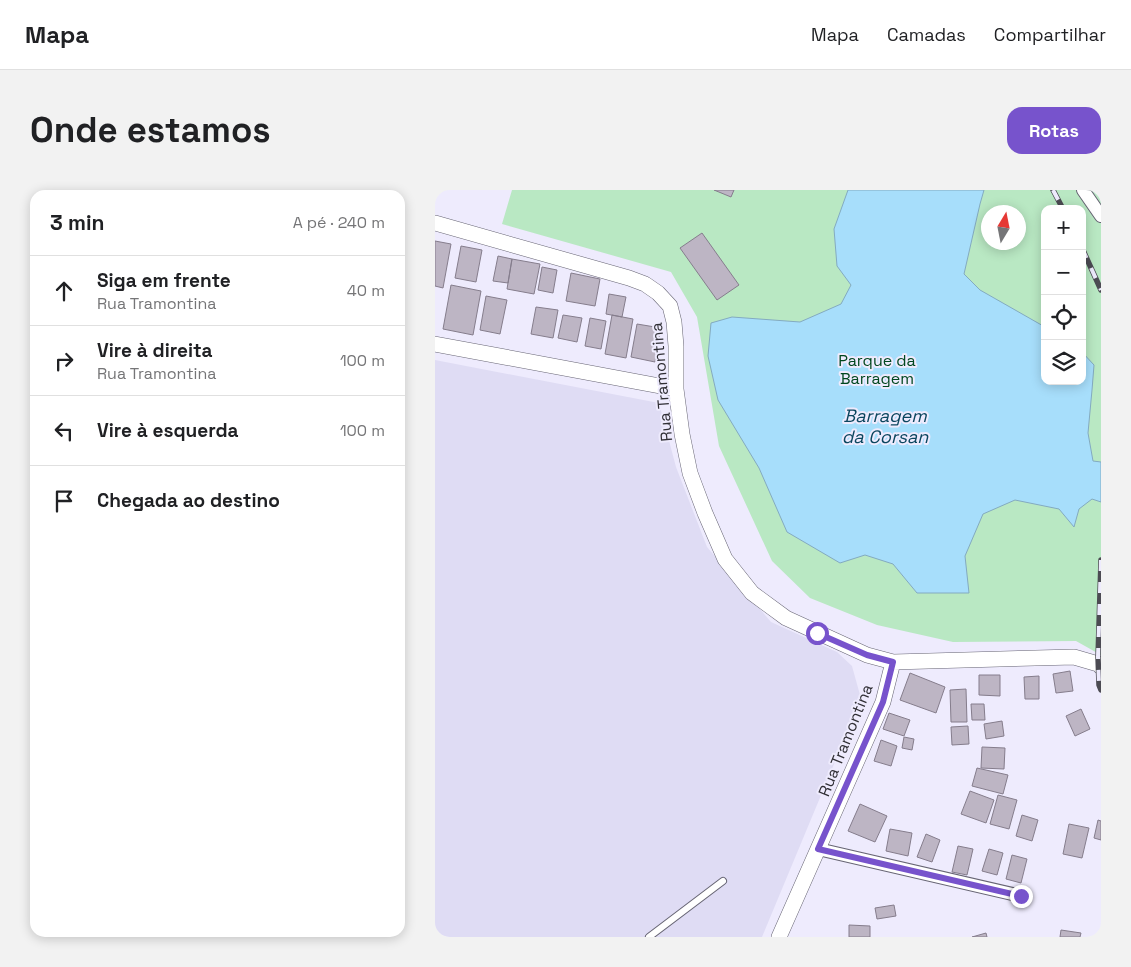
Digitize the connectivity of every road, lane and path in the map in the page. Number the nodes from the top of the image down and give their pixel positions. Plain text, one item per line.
1 (1083, 190) edge
2 (1101, 216) edge
3 (435, 223) edge
4 (435, 344) edge
5 (676, 389) junction
6 (893, 662) junction
7 (1101, 667) edge
8 (818, 849) junction
9 (723, 881) dead end
10 (1021, 896) dead end
11 (649, 937) edge
12 (779, 937) edge

1 - 2 street
3 - 5 street, Rua Tramontina
4 - 5 street
5 - 6 street, Rua Tramontina
6 - 7 street
6 - 8 street, Rua Tramontina
8 - 10 street
8 - 12 street, Rua Tramontina
9 - 11 lane

